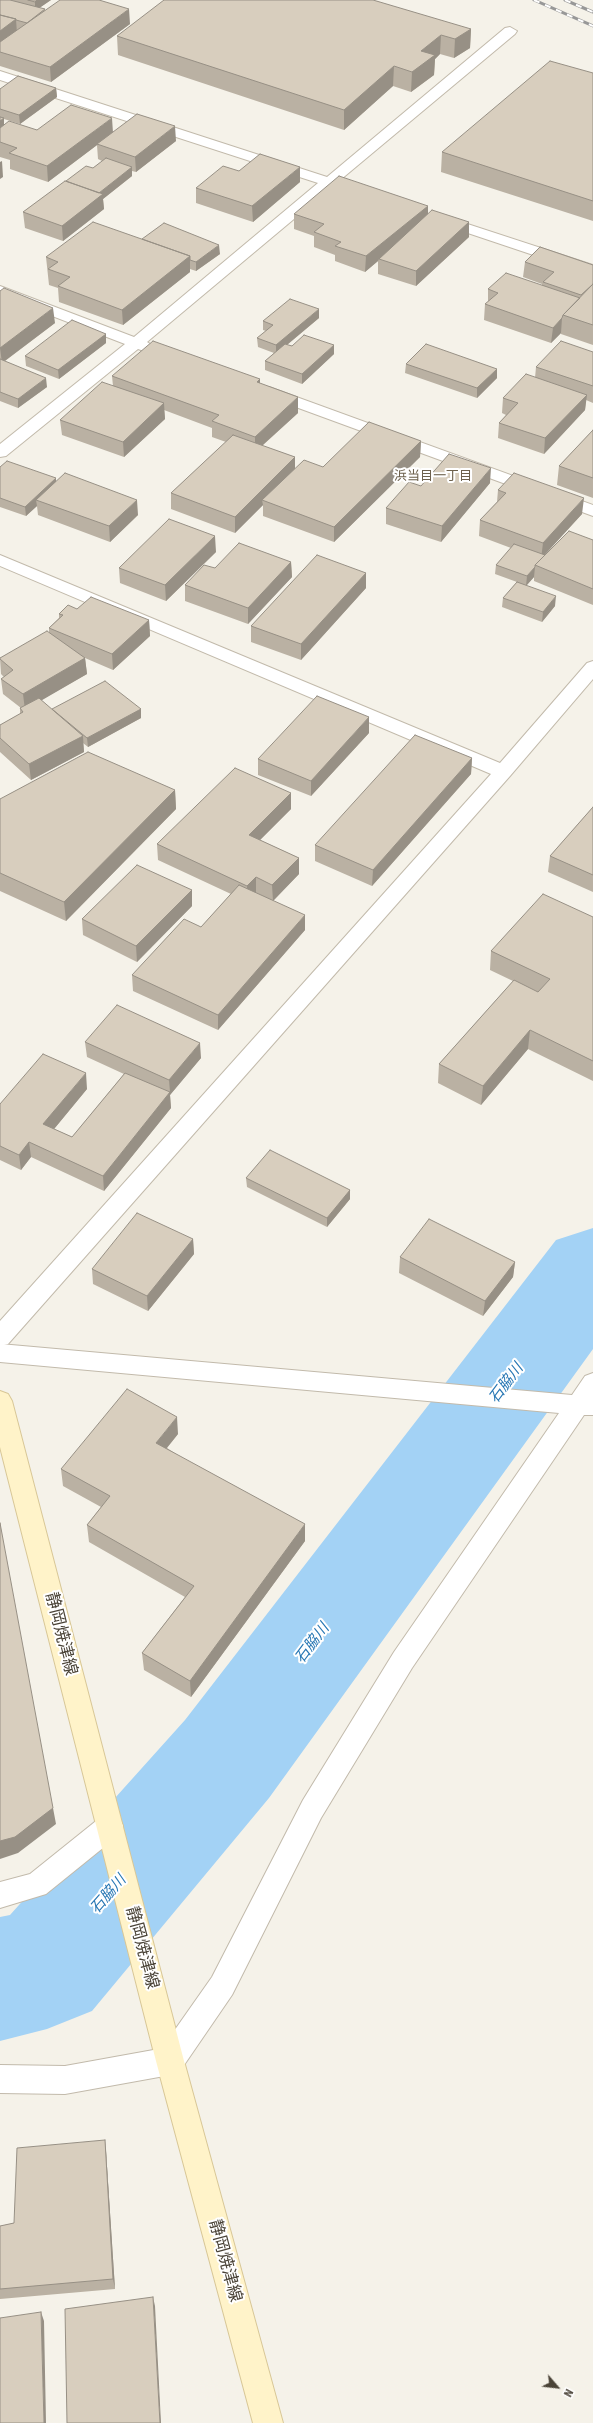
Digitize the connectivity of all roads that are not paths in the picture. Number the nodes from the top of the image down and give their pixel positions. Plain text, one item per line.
1 (510, 31) dead end
2 (0, 75) edge
3 (327, 182) junction
4 (349, 189) edge
5 (423, 214) edge
6 (593, 270) edge
7 (0, 291) edge
8 (136, 343) junction
9 (159, 351) edge
10 (256, 387) edge
11 (0, 452) edge
12 (593, 511) edge
13 (0, 560) edge
14 (593, 667) edge
15 (502, 772) junction
16 (0, 1337) edge
17 (0, 1352) edge
18 (593, 1383) edge
19 (0, 1401) edge
20 (585, 1405) edge
21 (112, 1836) junction
22 (0, 1895) edge
23 (170, 2061) junction
24 (0, 2079) edge
25 (268, 2423) edge

1 - 3 street
2 - 3 street
3 - 4 street
3 - 8 street
5 - 6 street
7 - 8 street
8 - 9 street
8 - 11 street
10 - 12 street
13 - 15 street
14 - 15 street
15 - 16 street
17 - 20 street
18 - 20 street
19 - 21 main road, 静岡焼津線
20 - 23 street
21 - 22 street
21 - 23 main road, 静岡焼津線
23 - 24 street
23 - 25 main road, 静岡焼津線

